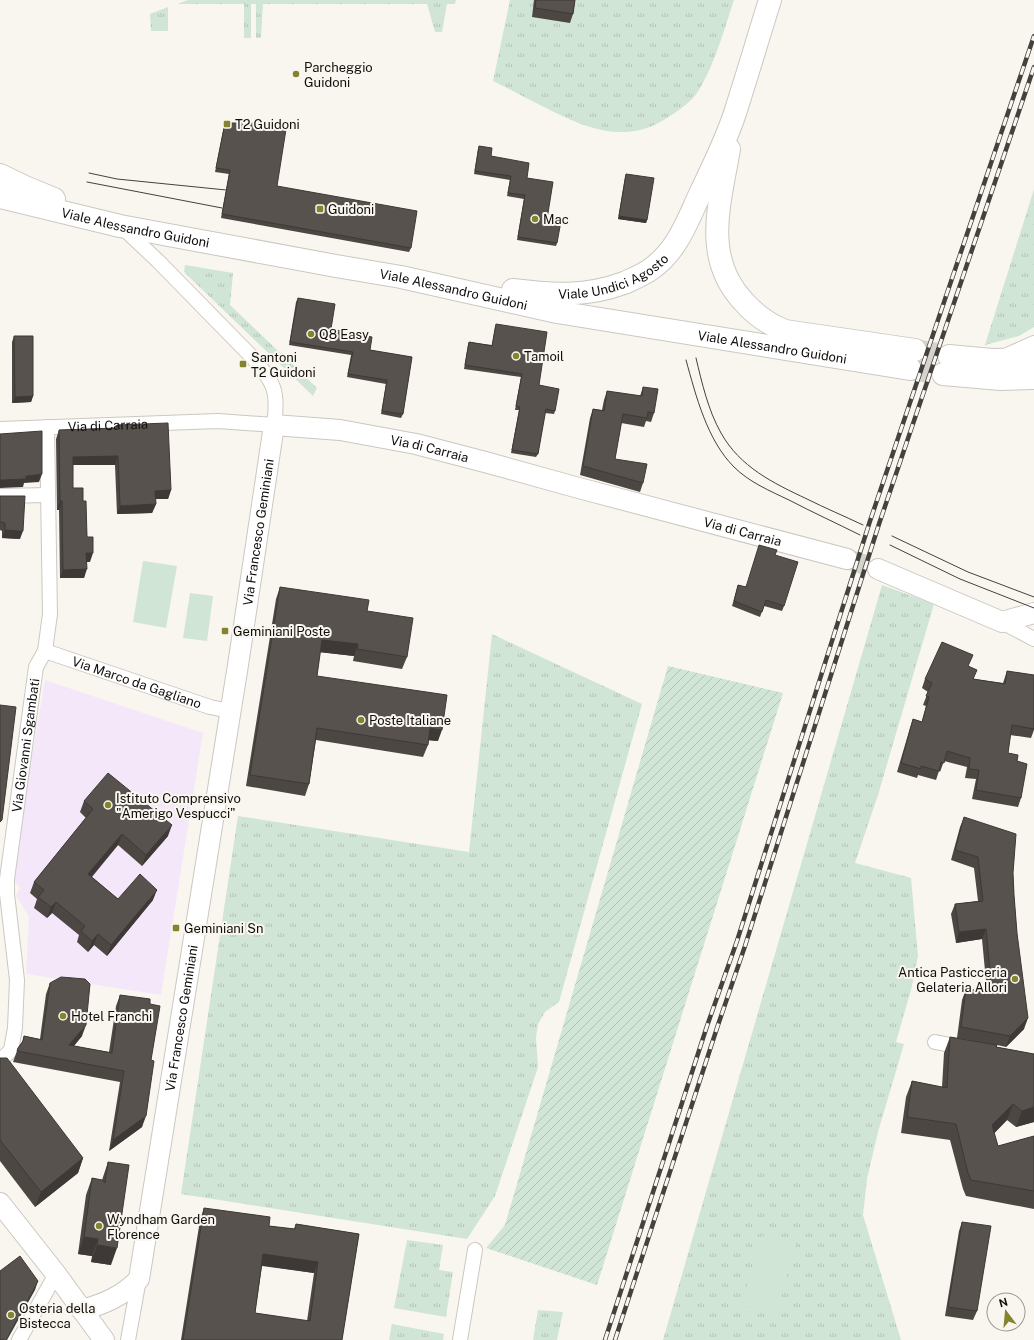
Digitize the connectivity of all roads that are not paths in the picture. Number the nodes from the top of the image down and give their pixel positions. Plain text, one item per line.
1 (770, 0) edge
2 (734, 115) junction
3 (0, 175) edge
4 (0, 197) edge
5 (120, 226) junction
6 (401, 277) junction
7 (794, 333) joint
8 (1034, 342) edge
9 (1034, 359) edge
10 (992, 360) junction
11 (1029, 379) edge
12 (274, 424) junction
13 (47, 427) junction
14 (0, 429) edge
15 (48, 495) junction
16 (0, 496) edge
17 (847, 559) tunnel mouth
18 (878, 568) tunnel mouth
19 (1034, 614) edge
20 (1002, 622) junction
21 (1034, 638) edge
22 (45, 651) junction
23 (230, 711) junction
24 (935, 1042) dead end
25 (980, 1051) edge
26 (0, 1058) edge
27 (0, 1203) edge
28 (475, 1250) dead end
29 (56, 1274) junction
30 (139, 1279) junction
31 (82, 1310) junction
32 (19, 1340) edge
33 (104, 1340) edge
34 (128, 1340) edge
35 (460, 1340) edge

1 - 2 main road, Viale Undici Agosto
2 - 6 main road, Viale Undici Agosto
2 - 7 main road, Viale Undici Agosto
3 - 5 main road
4 - 5 main road, Viale Alessandro Guidoni
5 - 6 main road, Viale Alessandro Guidoni
5 - 12 street
6 - 7 main road, Viale Alessandro Guidoni
8 - 10 street
9 - 10 main road
10 - 11 main road
12 - 13 street, Via di Carraia
12 - 17 street, Via di Carraia
12 - 23 street, Via Francesco Geminiani
13 - 14 street, Via di Carraia
13 - 15 street, Via Giovanni Sgambati
15 - 16 street
15 - 22 street, Via Giovanni Sgambati
18 - 20 street
19 - 20 street
20 - 21 street
22 - 23 street, Via Marco da Gagliano
22 - 26 street, Via Giovanni Sgambati
23 - 30 street, Via Francesco Geminiani
24 - 25 street
27 - 29 street
28 - 35 street
29 - 31 street
29 - 32 street
30 - 31 street
30 - 34 street, Via Francesco Geminiani
31 - 33 street

